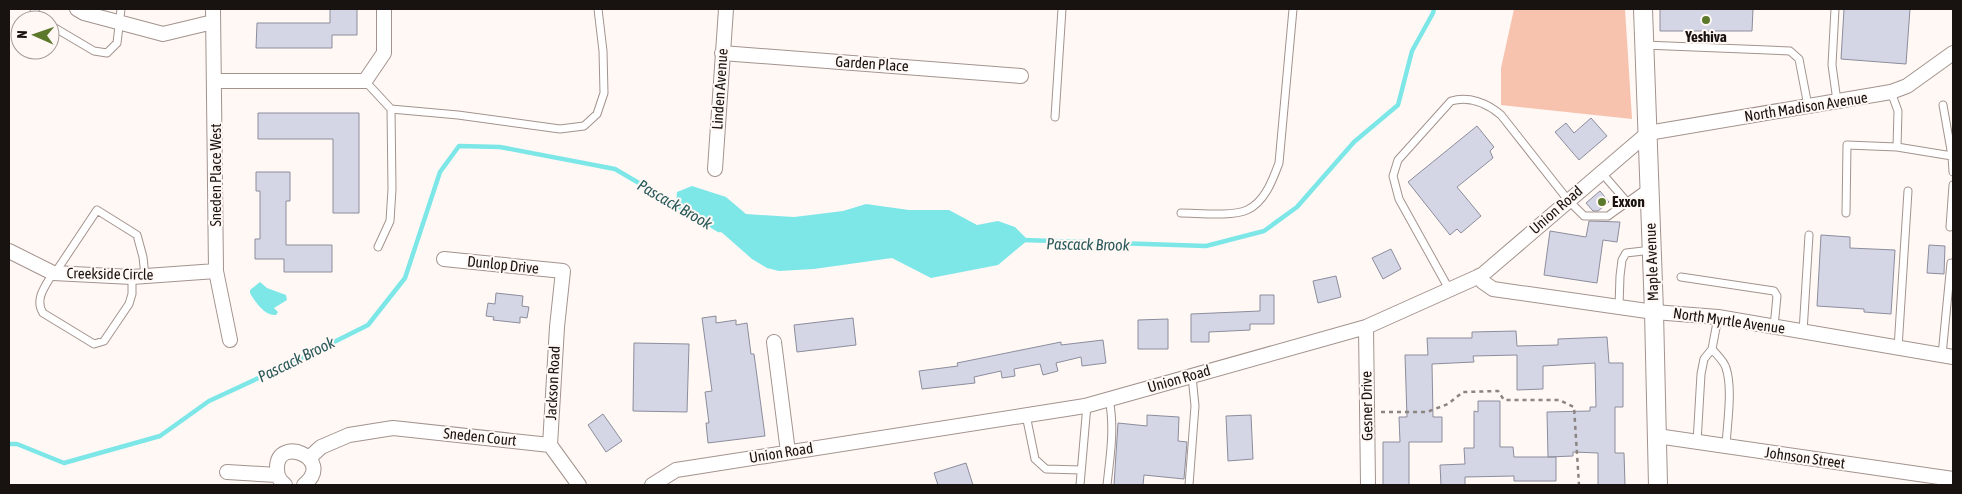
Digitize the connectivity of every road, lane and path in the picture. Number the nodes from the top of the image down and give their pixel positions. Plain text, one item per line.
1 (77, 9) edge
2 (384, 9) edge
3 (598, 9) edge
4 (726, 9) edge
5 (1062, 9) edge
6 (1293, 9) edge
7 (1643, 9) edge
8 (1835, 9) edge
9 (213, 15) edge
10 (120, 16) edge
11 (60, 31) edge
12 (1644, 45) junction
13 (722, 53) junction
14 (1953, 53) edge
15 (1021, 76) dead end
16 (215, 82) junction
17 (365, 82) junction
18 (1891, 92) junction
19 (1838, 101) junction
20 (1943, 105) dead end
21 (1808, 106) junction
22 (391, 109) junction
23 (1055, 117) dead end
24 (1648, 133) junction
25 (1897, 147) junction
26 (1952, 156) junction
27 (715, 169) dead end
28 (1601, 172) junction
29 (1953, 172) edge
30 (1649, 186) junction
31 (1953, 186) edge
32 (1908, 191) dead end
33 (1568, 200) junction
34 (1628, 202) junction
35 (1181, 212) dead end
36 (1846, 213) dead end
37 (1950, 227) dead end
38 (1809, 235) dead end
39 (378, 247) dead end
40 (9, 250) edge
41 (1652, 250) junction
42 (444, 259) dead end
43 (1951, 263) dead end
44 (216, 271) junction
45 (563, 271) joint
46 (54, 273) junction
47 (1479, 276) junction
48 (139, 277) junction
49 (1681, 277) dead end
50 (1449, 289) junction
51 (1619, 306) junction
52 (1654, 312) junction
53 (1718, 318) junction
54 (1366, 327) junction
55 (1774, 327) junction
56 (1804, 332) junction
57 (230, 340) dead end
58 (774, 342) dead end
59 (1898, 348) junction
60 (1712, 349) junction
61 (1948, 356) edge
62 (1192, 376) junction
63 (1109, 399) junction
64 (1087, 405) junction
65 (1367, 411) junction
66 (1026, 415) junction
67 (1657, 436) junction
68 (1697, 442) junction
69 (550, 445) junction
70 (1726, 446) junction
71 (788, 452) junction
72 (310, 458) junction
73 (1081, 470) junction
74 (227, 472) dead end
75 (1953, 479) edge
76 (281, 480) edge
77 (304, 485) edge
78 (579, 485) edge
79 (652, 485) edge
80 (1080, 485) edge
81 (1107, 485) edge
82 (1189, 485) edge
83 (1368, 485) edge
84 (1579, 485) edge
85 (1658, 485) edge

1 - 10 street
2 - 17 street
3 - 22 lane
4 - 13 street, Linden Avenue
5 - 23 lane
6 - 35 lane
7 - 12 street, Maple Avenue
8 - 19 lane
9 - 10 street
9 - 16 street, Sneden Place West
10 - 11 lane
12 - 21 lane
12 - 24 street, Maple Avenue
13 - 15 street, Garden Place
13 - 27 street, Linden Avenue
14 - 18 street, North Madison Avenue
16 - 17 street
16 - 44 street, Sneden Place West
17 - 22 lane
18 - 19 street, North Madison Avenue
18 - 25 lane
19 - 21 street, North Madison Avenue
20 - 26 lane
21 - 24 street, North Madison Avenue
22 - 39 lane
24 - 28 street, Union Road
24 - 30 street, Maple Avenue
25 - 26 lane
25 - 36 lane
26 - 29 lane
28 - 33 street, Union Road
28 - 34 lane
30 - 34 lane
30 - 41 street, Maple Avenue
31 - 37 lane
32 - 59 lane
33 - 34 lane
33 - 47 street, Union Road
33 - 50 lane
38 - 56 lane
40 - 46 street, Creekside Circle
41 - 51 lane
41 - 52 street, Maple Avenue
42 - 45 street, Dunlop Drive
43 - 61 lane
44 - 48 street, Creekside Circle
44 - 57 street, Sneden Place West
45 - 69 street, Jackson Road
46 - 48 street, Creekside Circle
46 - 48 lane
46 - 48 lane
47 - 50 street, Union Road
47 - 51 street, North Myrtle Avenue
49 - 55 lane
50 - 54 street, Union Road
51 - 52 street, North Myrtle Avenue
52 - 53 street, North Myrtle Avenue
52 - 67 street, Maple Avenue
53 - 55 street, North Myrtle Avenue
53 - 60 lane
54 - 62 street, Union Road
54 - 65 street, Gesner Drive
55 - 56 street, North Myrtle Avenue
56 - 59 street, North Myrtle Avenue
58 - 71 street
59 - 61 street, North Myrtle Avenue
60 - 68 lane
60 - 70 lane
62 - 63 street, Union Road
62 - 82 lane
63 - 64 street, Union Road
63 - 81 lane
64 - 66 street, Union Road
64 - 73 lane
65 - 83 street, Gesner Drive
65 - 84 path
66 - 71 street, Union Road
66 - 73 lane
67 - 68 street, Johnson Street
67 - 85 street, Maple Avenue
68 - 70 street, Johnson Street
69 - 72 street, Sneden Court
69 - 78 street
70 - 75 street, Johnson Street
71 - 79 street, Union Road
72 - 76 street
72 - 77 street
73 - 80 lane
74 - 76 street

